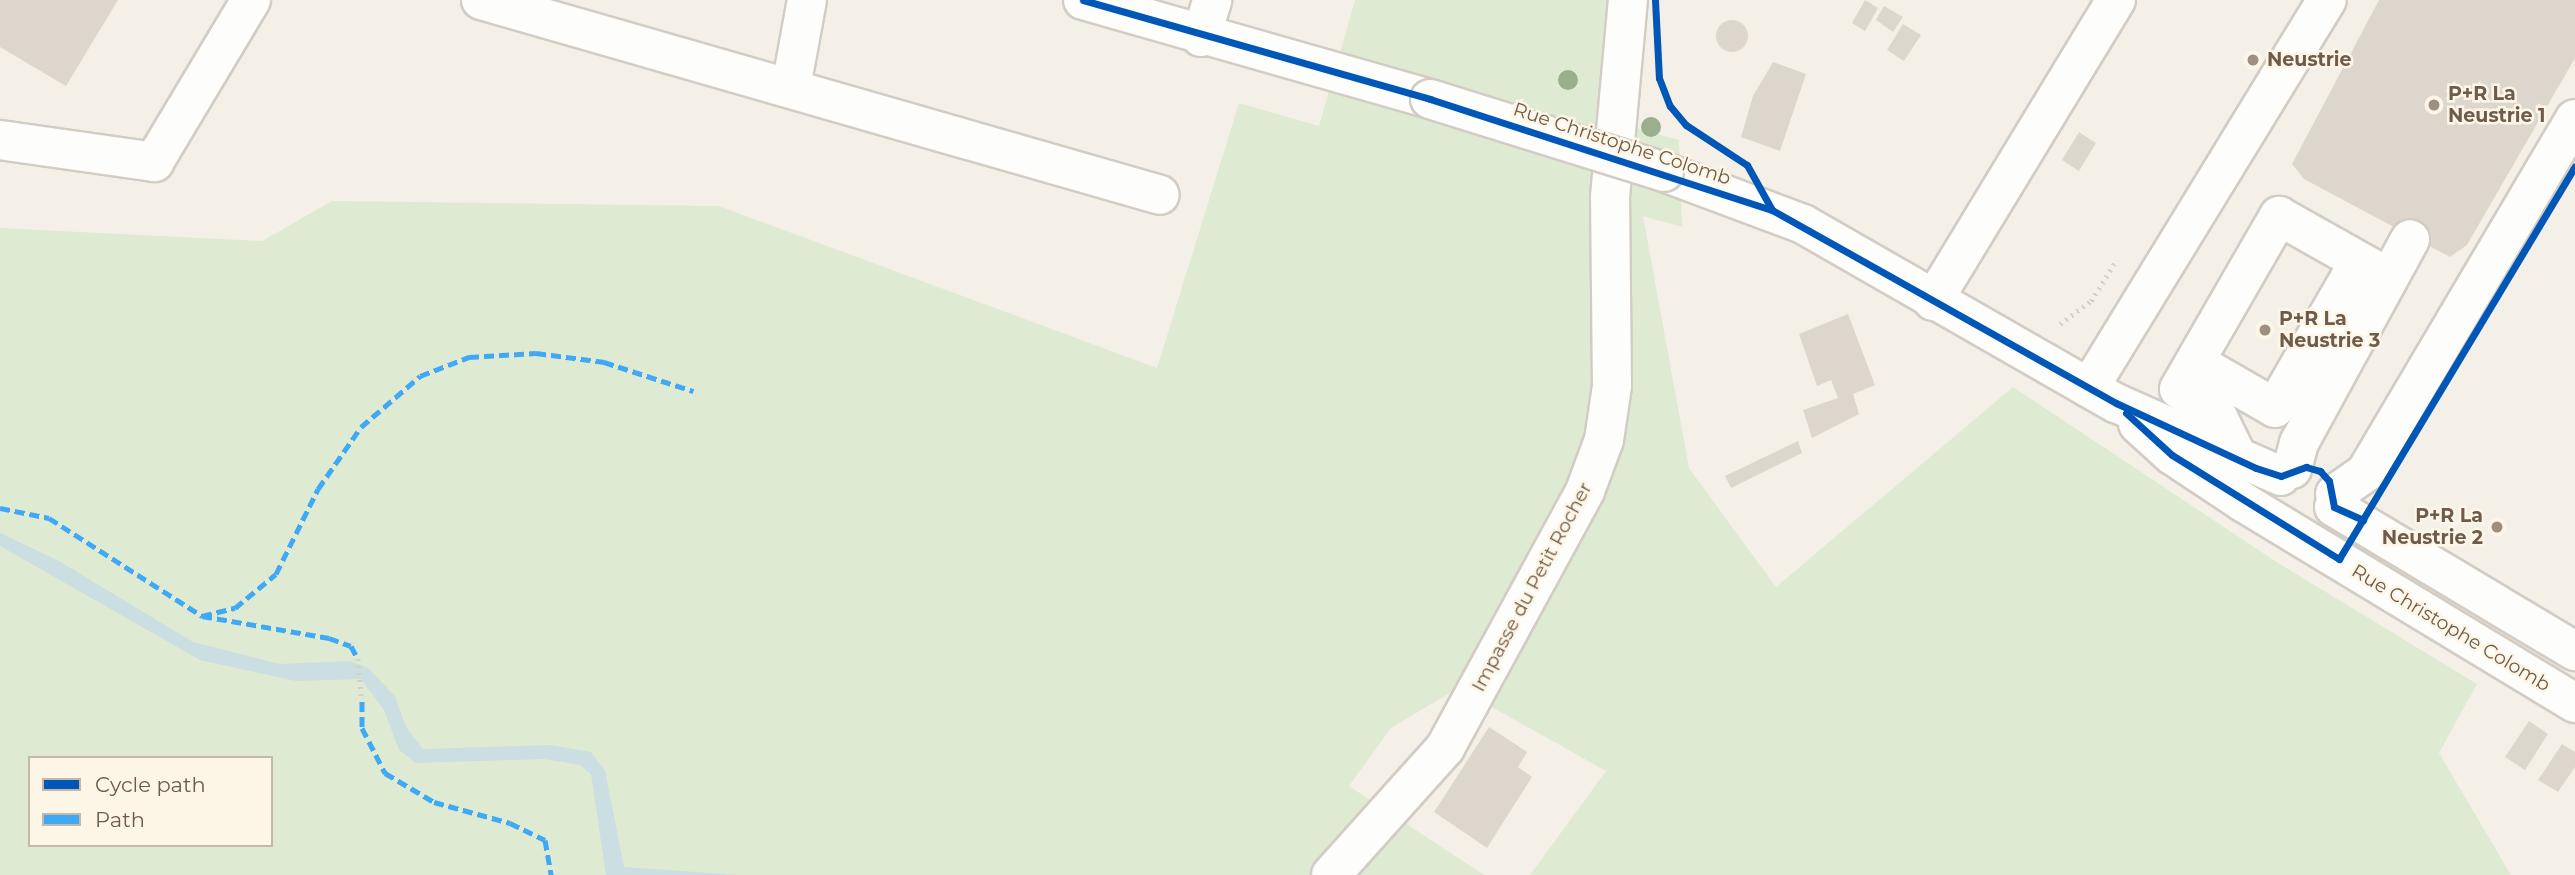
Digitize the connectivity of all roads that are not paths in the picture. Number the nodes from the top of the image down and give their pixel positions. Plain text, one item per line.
1 (251, 0) edge
2 (481, 0) edge
3 (807, 0) edge
4 (1083, 0) edge
5 (1212, 0) edge
6 (1628, 0) edge
7 (2116, 0) edge
8 (2327, 0) edge
9 (1201, 37) junction
10 (791, 87) junction
11 (2575, 119) edge
12 (0, 140) edge
13 (1160, 195) dead end
14 (2410, 239) dead end
15 (2374, 270) junction
16 (1933, 301) junction
17 (2195, 362) junction
18 (2103, 396) junction
19 (2236, 454) junction
20 (2287, 472) junction
21 (2334, 500) junction
22 (2286, 527) junction
23 (2575, 651) edge
24 (2575, 703) edge
25 (1331, 875) edge

1 - 12 street
2 - 10 street
3 - 10 street
4 - 9 street, Rue Christophe Colomb
5 - 9 street
6 - 25 street, Impasse du Petit Rocher
7 - 16 street
8 - 18 street
9 - 16 street, Rue Christophe Colomb, bridge
10 - 13 street
11 - 21 street
14 - 15 street
15 - 17 street
15 - 17 street
15 - 20 street
16 - 18 street, Rue Christophe Colomb
17 - 19 street
18 - 19 street, Rue Christophe Colomb
18 - 22 street, Rue Christophe Colomb
19 - 20 street, Rue Christophe Colomb
20 - 21 street
20 - 22 street
21 - 22 street
21 - 23 street
22 - 24 street, Rue Christophe Colomb

